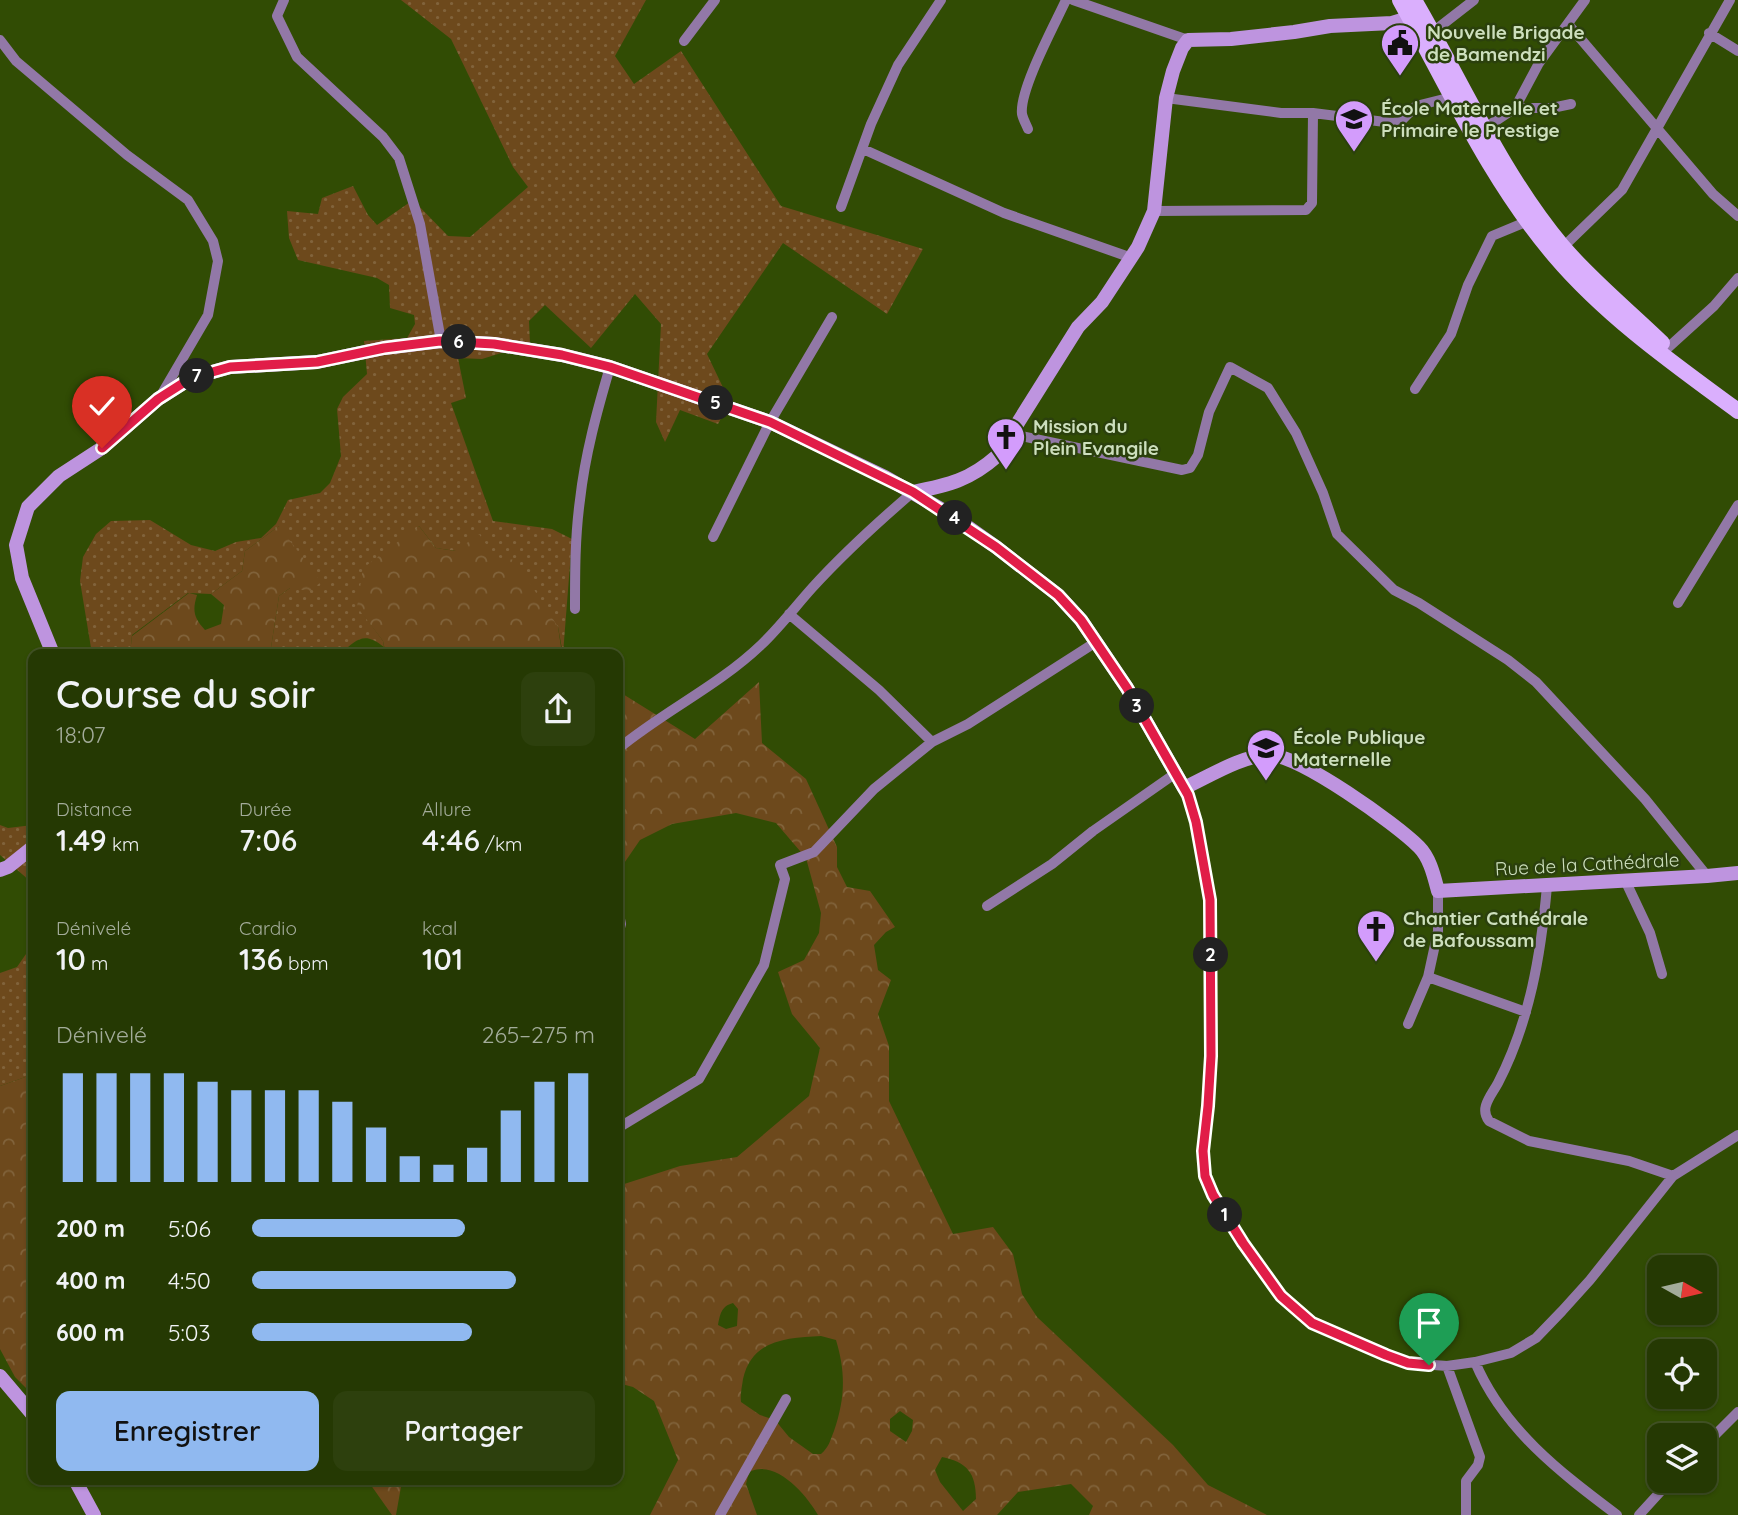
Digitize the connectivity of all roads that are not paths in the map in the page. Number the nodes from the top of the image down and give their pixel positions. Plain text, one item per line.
1 (284, 0) edge
2 (715, 0) edge
3 (941, 0) edge
4 (1066, 0) edge
5 (1073, 0) edge
6 (1400, 0) edge
7 (1474, 0) edge
8 (1586, 0) edge
9 (1730, 0) edge
10 (1415, 11) edge
11 (1568, 24) junction
12 (1709, 33) junction
13 (1427, 36) junction
14 (0, 40) edge
15 (1188, 40) junction
16 (684, 41) dead end
17 (1738, 51) edge
18 (1452, 97) junction
19 (1167, 98) junction
20 (1571, 104) dead end
21 (1515, 108) junction
22 (1313, 113) junction
23 (1028, 129) dead end
24 (1657, 130) junction
25 (1479, 132) junction
26 (863, 149) junction
27 (841, 207) dead end
28 (1154, 211) junction
29 (1738, 216) edge
30 (1528, 221) junction
31 (1559, 252) junction
32 (1132, 258) junction
33 (1738, 278) edge
34 (832, 317) dead end
35 (440, 341) junction
36 (1664, 351) junction
37 (610, 367) junction
38 (1415, 389) dead end
39 (1738, 397) edge
40 (158, 399) junction
41 (1738, 411) edge
42 (770, 422) junction
43 (1012, 434) junction
44 (913, 492) junction
45 (1738, 505) edge
46 (713, 537) dead end
47 (1678, 603) dead end
48 (575, 609) dead end
49 (789, 614) junction
50 (1096, 642) junction
51 (51, 649) edge
52 (932, 742) junction
53 (623, 745) edge
54 (1176, 773) junction
55 (1184, 788) junction
56 (28, 851) edge
57 (0, 870) edge
58 (1738, 873) edge
59 (1707, 876) junction
60 (1626, 880) junction
61 (1547, 886) junction
62 (1438, 891) junction
63 (987, 906) dead end
64 (1662, 974) dead end
65 (1428, 977) junction
66 (1526, 1012) junction
67 (1408, 1024) dead end
68 (623, 1125) edge
69 (1738, 1135) edge
70 (1673, 1176) junction
71 (1475, 1362) junction
72 (1447, 1366) junction
73 (0, 1376) edge
74 (786, 1399) dead end
75 (28, 1409) edge
76 (1738, 1412) edge
77 (1717, 1433) edge
78 (78, 1485) edge
79 (1659, 1493) edge
80 (94, 1515) edge
81 (720, 1515) edge
82 (1466, 1515) edge
83 (1617, 1515) edge
84 (1639, 1515) edge

1 - 35 street
2 - 16 street
3 - 26 street
4 - 23 street
5 - 15 street
6 - 10 main road
7 - 13 street
8 - 11 street
9 - 12 street
10 - 13 main road
10 - 15 street
11 - 21 street
11 - 24 street
12 - 17 street
12 - 24 street
13 - 18 main road
13 - 25 main road
14 - 40 street
15 - 19 street
18 - 22 street
18 - 25 main road
19 - 22 street
19 - 28 street
20 - 21 street
21 - 25 street
22 - 28 street
24 - 29 street
24 - 31 street
25 - 30 main road
25 - 31 main road
26 - 27 street
26 - 32 street
28 - 32 street
30 - 31 main road
30 - 38 street
31 - 36 main road
32 - 43 street
33 - 36 street
34 - 42 street
35 - 37 street
35 - 40 street
36 - 39 main road
36 - 41 main road
37 - 42 street
37 - 48 street
40 - 51 street
42 - 44 street
42 - 46 street
43 - 44 street
43 - 59 street
44 - 49 street
44 - 50 street
45 - 47 street
49 - 52 street
49 - 53 street
50 - 52 street
50 - 54 street
52 - 68 street
54 - 55 street
54 - 63 street
55 - 62 street
55 - 72 street
56 - 57 street
58 - 59 street, Rue de la Cathédrale
59 - 60 street, Rue de la Cathédrale
60 - 61 street, Rue de la Cathédrale
60 - 64 street
61 - 62 street, Rue de la Cathédrale
61 - 66 street
62 - 65 street
65 - 66 street
65 - 67 street
66 - 70 street
69 - 70 street
70 - 71 street
71 - 72 street
71 - 83 street
72 - 82 street
73 - 75 street
74 - 81 street
76 - 77 street
78 - 80 street
79 - 84 street

